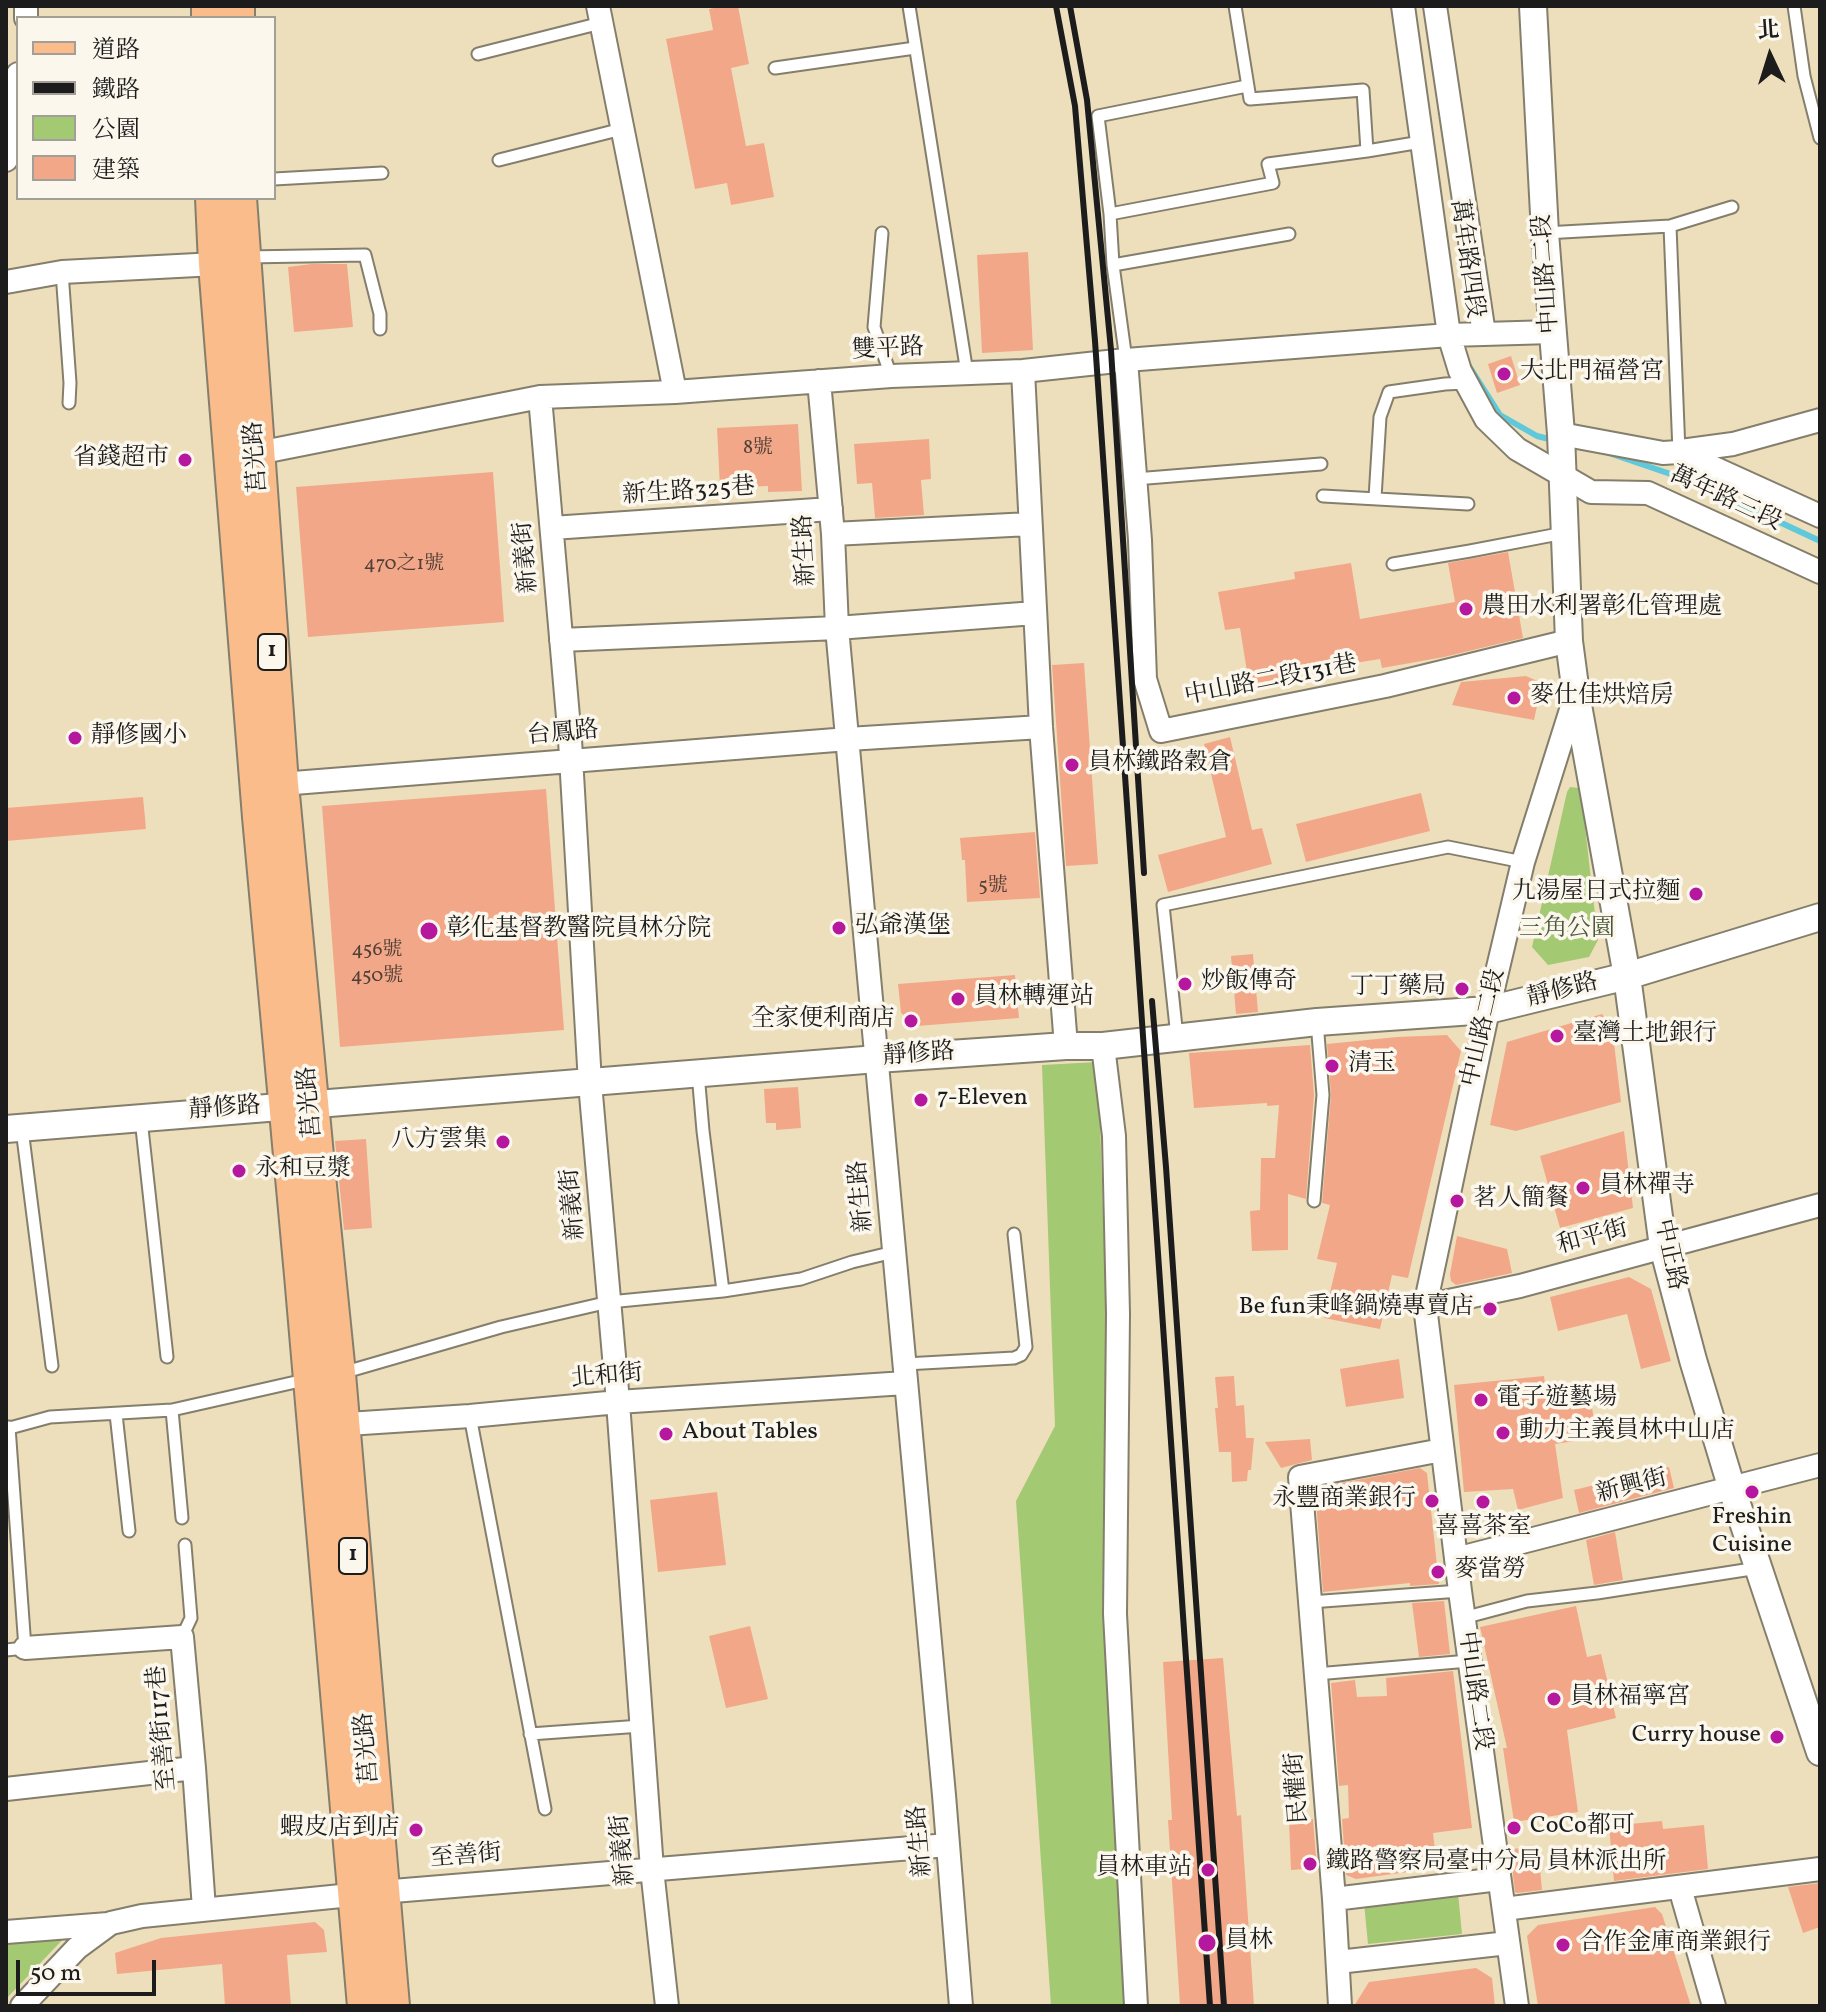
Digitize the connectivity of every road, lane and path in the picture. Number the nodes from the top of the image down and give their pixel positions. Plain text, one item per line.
1 (909, 6) edge
2 (1235, 6) edge
3 (1403, 6) edge
4 (1435, 6) edge
5 (1533, 6) edge
6 (1794, 6) edge
7 (600, 15) edge
8 (915, 48) junction
9 (478, 54) dead end
10 (775, 68) dead end
11 (1247, 86) junction
12 (16, 87) edge
13 (622, 129) junction
14 (1820, 138) edge
15 (1421, 142) junction
16 (1367, 151) junction
17 (6, 153) edge
18 (499, 160) dead end
19 (382, 173) dead end
20 (276, 179) edge
21 (214, 200) edge
22 (239, 200) edge
23 (1732, 207) dead end
24 (1110, 214) junction
25 (1670, 226) junction
26 (882, 233) dead end
27 (1545, 233) junction
28 (1289, 234) dead end
29 (230, 260) junction
30 (1113, 265) junction
31 (62, 272) junction
32 (6, 282) edge
33 (380, 329) dead end
34 (1552, 332) junction
35 (1484, 334) junction
36 (1449, 335) junction
37 (1126, 360) junction
38 (1023, 371) junction
39 (967, 373) junction
40 (891, 376) junction
41 (819, 381) junction
42 (1466, 383) junction
43 (675, 392) junction
44 (540, 397) junction
45 (69, 403) dead end
46 (1820, 420) edge
47 (1561, 434) junction
48 (1679, 452) junction
49 (245, 454) junction
50 (1321, 464) dead end
51 (1562, 475) junction
52 (1135, 479) junction
53 (1323, 496) dead end
54 (1375, 498) junction
55 (1468, 504) dead end
56 (831, 509) junction
57 (1820, 516) edge
58 (1030, 524) junction
59 (552, 528) junction
60 (1564, 533) junction
61 (833, 534) junction
62 (1393, 564) dead end
63 (1820, 572) edge
64 (1035, 613) junction
65 (837, 628) junction
66 (561, 640) junction
67 (1569, 641) junction
68 (1576, 694) junction
69 (1041, 727) junction
70 (848, 739) junction
71 (571, 761) junction
72 (281, 784) junction
73 (1523, 862) junction
74 (1820, 917) edge
75 (1627, 976) junction
76 (1488, 1010) junction
77 (1317, 1022) junction
78 (1178, 1038) junction
79 (1066, 1046) junction
80 (1103, 1046) junction
81 (877, 1059) junction
82 (698, 1073) junction
83 (590, 1083) junction
84 (299, 1105) junction
85 (140, 1117) junction
86 (14, 1128) edge
87 (1314, 1201) dead end
88 (1820, 1205) edge
89 (1014, 1234) dead end
90 (1663, 1247) junction
91 (894, 1252) junction
92 (723, 1291) junction
93 (609, 1302) junction
94 (1425, 1306) junction
95 (167, 1357) dead end
96 (52, 1366) dead end
97 (905, 1374) junction
98 (324, 1377) junction
99 (618, 1402) junction
100 (172, 1410) junction
101 (116, 1414) junction
102 (470, 1416) junction
103 (328, 1426) junction
104 (7, 1428) edge
105 (1442, 1450) junction
106 (1820, 1465) edge
107 (1732, 1489) junction
108 (182, 1518) dead end
109 (129, 1531) dead end
110 (185, 1545) dead end
111 (1456, 1559) junction
112 (1759, 1568) junction
113 (1460, 1591) junction
114 (1310, 1602) junction
115 (1463, 1618) junction
116 (182, 1637) junction
117 (16, 1649) edge
118 (1469, 1661) junction
119 (1316, 1674) junction
120 (641, 1726) junction
121 (530, 1734) junction
122 (1820, 1752) edge
123 (194, 1768) junction
124 (6, 1789) edge
125 (545, 1809) dead end
126 (948, 1845) junction
127 (652, 1869) junction
128 (1820, 1869) edge
129 (1499, 1879) junction
130 (1680, 1888) junction
131 (369, 1893) junction
132 (1334, 1899) junction
133 (204, 1909) junction
134 (1504, 1909) junction
135 (111, 1923) junction
136 (6, 1932) edge
137 (1508, 1943) junction
138 (1338, 1962) junction
139 (22, 2006) edge
140 (365, 2006) edge
141 (392, 2006) edge
142 (667, 2006) edge
143 (961, 2006) edge
144 (1136, 2006) edge
145 (1340, 2006) edge
146 (1517, 2006) edge
147 (1714, 2006) edge

1 - 8 lane
2 - 11 lane
3 - 15 street, 萬年路四段
4 - 35 street, 萬年路四段
5 - 27 street, 中山路二段
6 - 14 lane
7 - 9 lane
7 - 13 street
8 - 10 lane
8 - 39 lane
11 - 16 lane
11 - 24 lane
12 - 17 street
13 - 18 lane
13 - 43 street
15 - 16 lane
15 - 36 street, 萬年路四段
16 - 24 lane
19 - 20 lane
21 - 29 main road, 莒光路 / 1
22 - 29 main road, 莒光路 / 1
23 - 25 lane
24 - 30 lane
25 - 27 lane
25 - 48 lane
26 - 40 lane
27 - 34 street, 中山路二段
28 - 30 lane
29 - 31 street
29 - 33 lane
29 - 49 main road, 莒光路 / 1
30 - 37 lane
31 - 32 street
31 - 45 lane
34 - 35 street, 雙平路
34 - 47 street, 中山路二段
35 - 36 street, 雙平路
36 - 37 street, 雙平路
36 - 42 street, 萬年路四段
37 - 38 street, 雙平路
37 - 52 street, 中山路二段131巷
38 - 39 street, 雙平路
38 - 58 street
39 - 40 street, 雙平路
40 - 41 street, 雙平路
41 - 43 street, 雙平路
41 - 56 street, 新生路
42 - 51 street, 萬年路四段
42 - 54 lane
43 - 44 street, 雙平路
44 - 49 street, 雙平路
44 - 59 street, 新義街
46 - 48 street
47 - 48 street, 萬年路三段
47 - 51 street, 中山路二段
48 - 57 street, 萬年路三段
49 - 72 main road, 莒光路 / 1
49 - 84 main road, 莒光路 / 1
50 - 52 lane
51 - 60 street, 中山路二段
51 - 63 street, 萬年路三段
52 - 67 street, 中山路二段131巷
53 - 54 lane
54 - 55 lane
56 - 59 street, 新生路325巷
56 - 61 street, 新生路
58 - 61 street
58 - 64 street
59 - 66 street, 新義街
60 - 62 lane
60 - 67 street, 中山路二段
61 - 65 street, 新生路
64 - 65 street
64 - 69 street
65 - 66 street
65 - 70 street, 新生路
66 - 71 street, 新義街
67 - 68 street, 中山路二段
68 - 73 street, 中山路二段
68 - 75 street, 中正路
69 - 70 street, 台鳳路
69 - 79 street
70 - 71 street, 台鳳路
70 - 81 street, 新生路
71 - 72 street, 台鳳路
71 - 83 street, 新義街
72 - 84 main road, 莒光路 / 1
73 - 76 street, 中山路二段
73 - 78 lane
74 - 75 street, 靜修路
75 - 76 street, 靜修路
75 - 90 street, 中正路
76 - 77 street, 靜修路
76 - 94 street, 中山路二段
77 - 78 street, 靜修路
77 - 87 lane
78 - 80 street, 靜修路
79 - 80 street, 靜修路
79 - 81 street, 靜修路
80 - 144 street
81 - 82 street, 靜修路
81 - 91 street, 新生路
82 - 83 street, 靜修路
82 - 92 lane
83 - 84 street, 靜修路
83 - 93 street, 新義街
84 - 85 street, 靜修路
84 - 98 main road, 莒光路 / 1
85 - 86 street, 靜修路
85 - 95 lane
86 - 96 lane
88 - 90 street, 和平街
89 - 97 lane
90 - 94 street, 和平街
90 - 107 street, 中正路
91 - 92 lane
91 - 97 street, 新生路
92 - 93 lane
93 - 98 lane
93 - 99 street, 新義街
94 - 105 street, 中山路二段
97 - 99 street, 北和街
97 - 126 street, 新生路
98 - 100 lane
98 - 103 main road, 莒光路 / 1
99 - 102 street, 北和街
99 - 120 street, 新義街
100 - 101 lane
100 - 108 lane
101 - 104 lane
101 - 109 lane
102 - 103 street, 北和街
102 - 121 lane
103 - 131 main road, 莒光路 / 1
104 - 117 lane
105 - 111 street, 中山路二段
105 - 114 street, 民權街
106 - 107 street, 新興街
107 - 111 street, 新興街
107 - 112 street, 中正路
110 - 116 lane, 至善街117巷
111 - 113 street, 中山路二段
112 - 115 lane
112 - 122 street, 中正路
113 - 114 lane
113 - 115 street, 中山路二段
114 - 119 street, 民權街
115 - 118 street, 中山路二段
116 - 117 street
116 - 123 street, 至善街117巷
118 - 119 lane
118 - 129 street, 中山路二段
119 - 132 street, 民權街
120 - 121 lane
120 - 127 street, 新義街
121 - 125 lane
123 - 124 street
123 - 133 street, 至善街117巷
126 - 127 street, 至善街
126 - 143 street, 新生路
127 - 131 street, 至善街
127 - 142 street, 新義街
128 - 130 street
129 - 132 street
129 - 134 street, 中山路二段
130 - 134 street
130 - 147 street
131 - 133 street, 至善街
131 - 140 main road, 莒光路 / 1
131 - 141 main road, 莒光路 / 1
132 - 138 street, 民權街
133 - 135 street, 至善街
134 - 137 street, 中山路二段
135 - 136 street
135 - 139 street, 至善街
137 - 138 street
137 - 146 street, 中山路二段
138 - 145 street, 民權街

